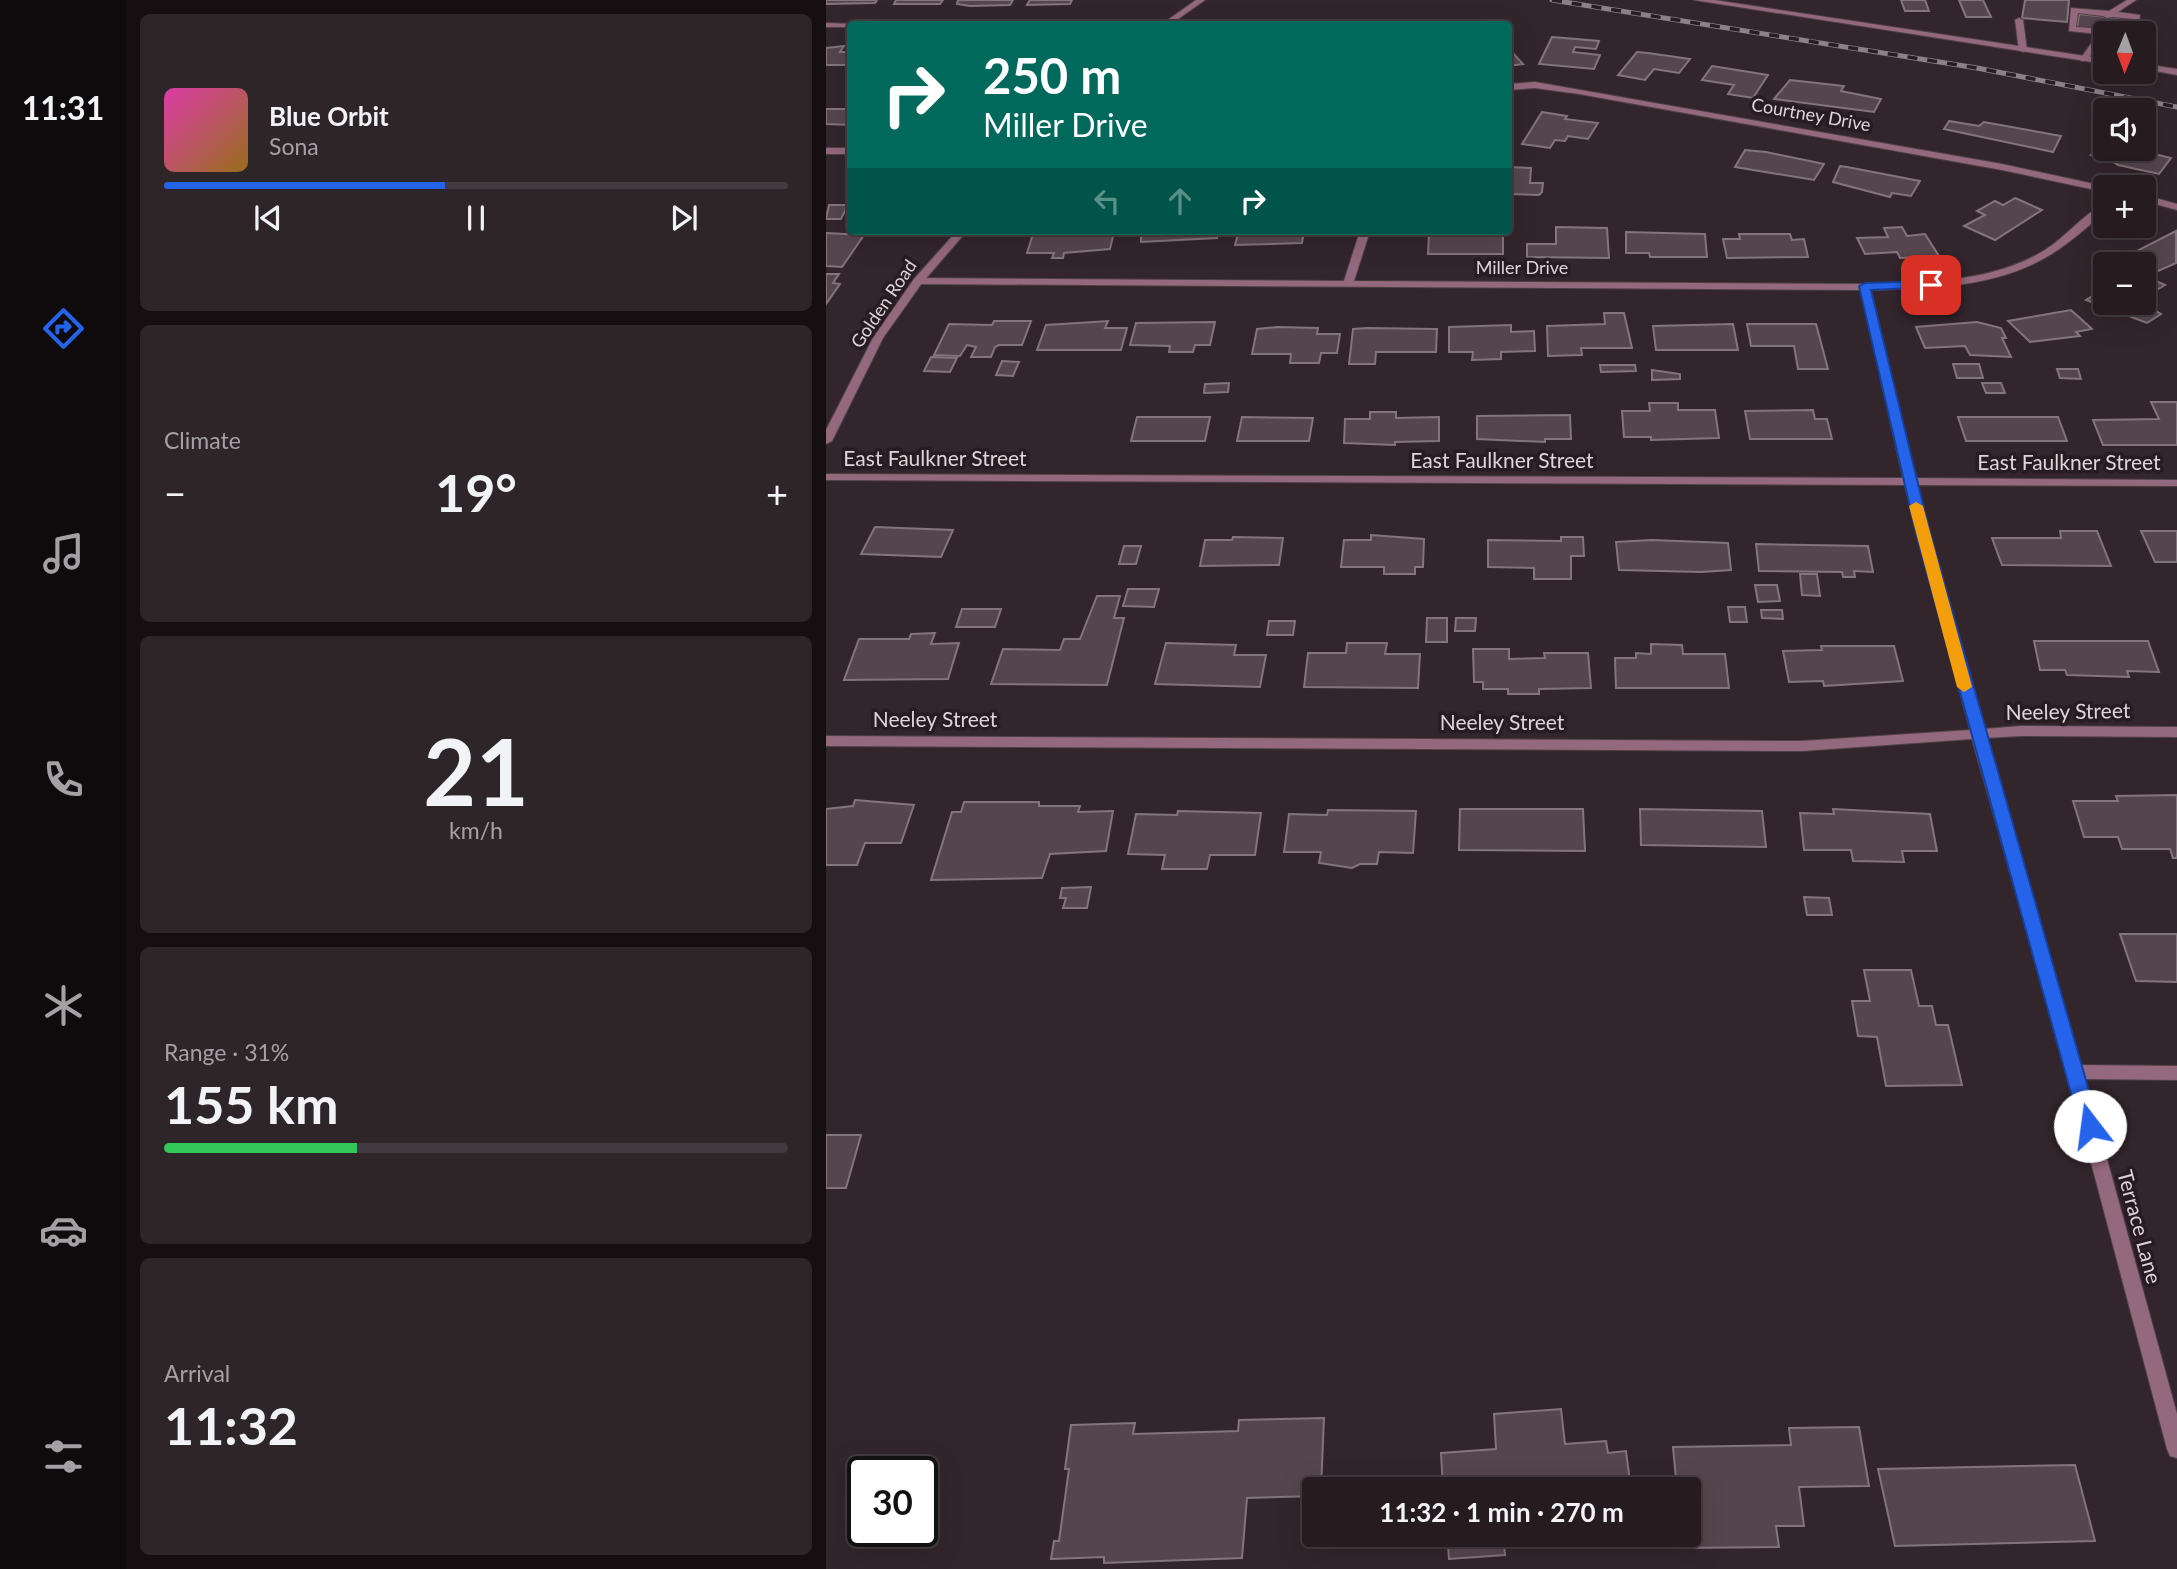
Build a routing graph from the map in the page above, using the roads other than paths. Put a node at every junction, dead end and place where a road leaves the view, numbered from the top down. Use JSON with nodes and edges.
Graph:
{"nodes":[{"id":1,"x":1201,"y":0,"type":"edge"},
{"id":2,"x":1698,"y":0,"type":"edge"},
{"id":3,"x":2108,"y":0,"type":"edge"},
{"id":4,"x":2132,"y":0,"type":"edge"},
{"id":5,"x":2121,"y":6,"type":"junction"},
{"id":6,"x":2107,"y":16,"type":"junction"},
{"id":7,"x":2019,"y":20,"type":"dead end"},
{"id":8,"x":1170,"y":21,"type":"edge"},
{"id":9,"x":2136,"y":21,"type":"edge"},
{"id":10,"x":826,"y":24,"type":"edge"},
{"id":11,"x":847,"y":24,"type":"edge"},
{"id":12,"x":2093,"y":31,"type":"edge"},
{"id":13,"x":2093,"y":47,"type":"edge"},
{"id":14,"x":2023,"y":50,"type":"junction"},
{"id":15,"x":2084,"y":59,"type":"junction"},
{"id":16,"x":2093,"y":60,"type":"edge"},
{"id":17,"x":2156,"y":69,"type":"edge"},
{"id":18,"x":2177,"y":72,"type":"edge"},
{"id":19,"x":1512,"y":87,"type":"edge"},
{"id":20,"x":826,"y":151,"type":"edge"},
{"id":21,"x":847,"y":151,"type":"edge"},
{"id":22,"x":2093,"y":187,"type":"edge"},
{"id":23,"x":2156,"y":201,"type":"edge"},
{"id":24,"x":2177,"y":206,"type":"edge"},
{"id":25,"x":2093,"y":216,"type":"edge"},
{"id":26,"x":958,"y":235,"type":"edge"},
{"id":27,"x":1363,"y":235,"type":"edge"},
{"id":28,"x":918,"y":281,"type":"junction"},
{"id":29,"x":1348,"y":285,"type":"junction"},
{"id":30,"x":1865,"y":286,"type":"junction"},
{"id":31,"x":826,"y":441,"type":"edge"},
{"id":32,"x":826,"y":477,"type":"edge"},
{"id":33,"x":1910,"y":482,"type":"junction"},
{"id":34,"x":2177,"y":483,"type":"edge"},
{"id":35,"x":2177,"y":732,"type":"edge"},
{"id":36,"x":1978,"y":736,"type":"junction"},
{"id":37,"x":826,"y":741,"type":"edge"},
{"id":38,"x":2075,"y":1072,"type":"junction"},
{"id":39,"x":2177,"y":1073,"type":"edge"},
{"id":40,"x":2177,"y":1448,"type":"edge"}],
"edges":[{"from":1,"to":8,"type":"street"},
{"from":2,"to":14,"type":"street"},
{"from":3,"to":5,"type":"street"},
{"from":4,"to":5,"type":"street"},
{"from":5,"to":6,"type":"street"},
{"from":6,"to":9,"type":"street"},
{"from":6,"to":12,"type":"street"},
{"from":7,"to":14,"type":"street"},
{"from":10,"to":11,"type":"street"},
{"from":13,"to":15,"type":"street"},
{"from":14,"to":15,"type":"street"},
{"from":15,"to":16,"type":"street"},
{"from":17,"to":18,"type":"street"},
{"from":19,"to":22,"type":"street","name":"Courtney Drive"},
{"from":20,"to":21,"type":"street"},
{"from":23,"to":24,"type":"street"},
{"from":25,"to":30,"type":"street","name":"Miller Drive"},
{"from":26,"to":28,"type":"street","name":"Golden Road"},
{"from":27,"to":29,"type":"street"},
{"from":28,"to":29,"type":"street","name":"Miller Drive"},
{"from":28,"to":31,"type":"street","name":"Golden Road"},
{"from":29,"to":30,"type":"street","name":"Miller Drive"},
{"from":30,"to":33,"type":"street","name":"Terrace Lane"},
{"from":32,"to":33,"type":"street","name":"East Faulkner Street"},
{"from":33,"to":34,"type":"street","name":"East Faulkner Street"},
{"from":33,"to":36,"type":"street","name":"Terrace Lane"},
{"from":35,"to":36,"type":"street","name":"Neeley Street"},
{"from":36,"to":37,"type":"street","name":"Neeley Street"},
{"from":36,"to":38,"type":"street","name":"Terrace Lane"},
{"from":38,"to":39,"type":"street"},
{"from":38,"to":40,"type":"street","name":"Terrace Lane"}]}
